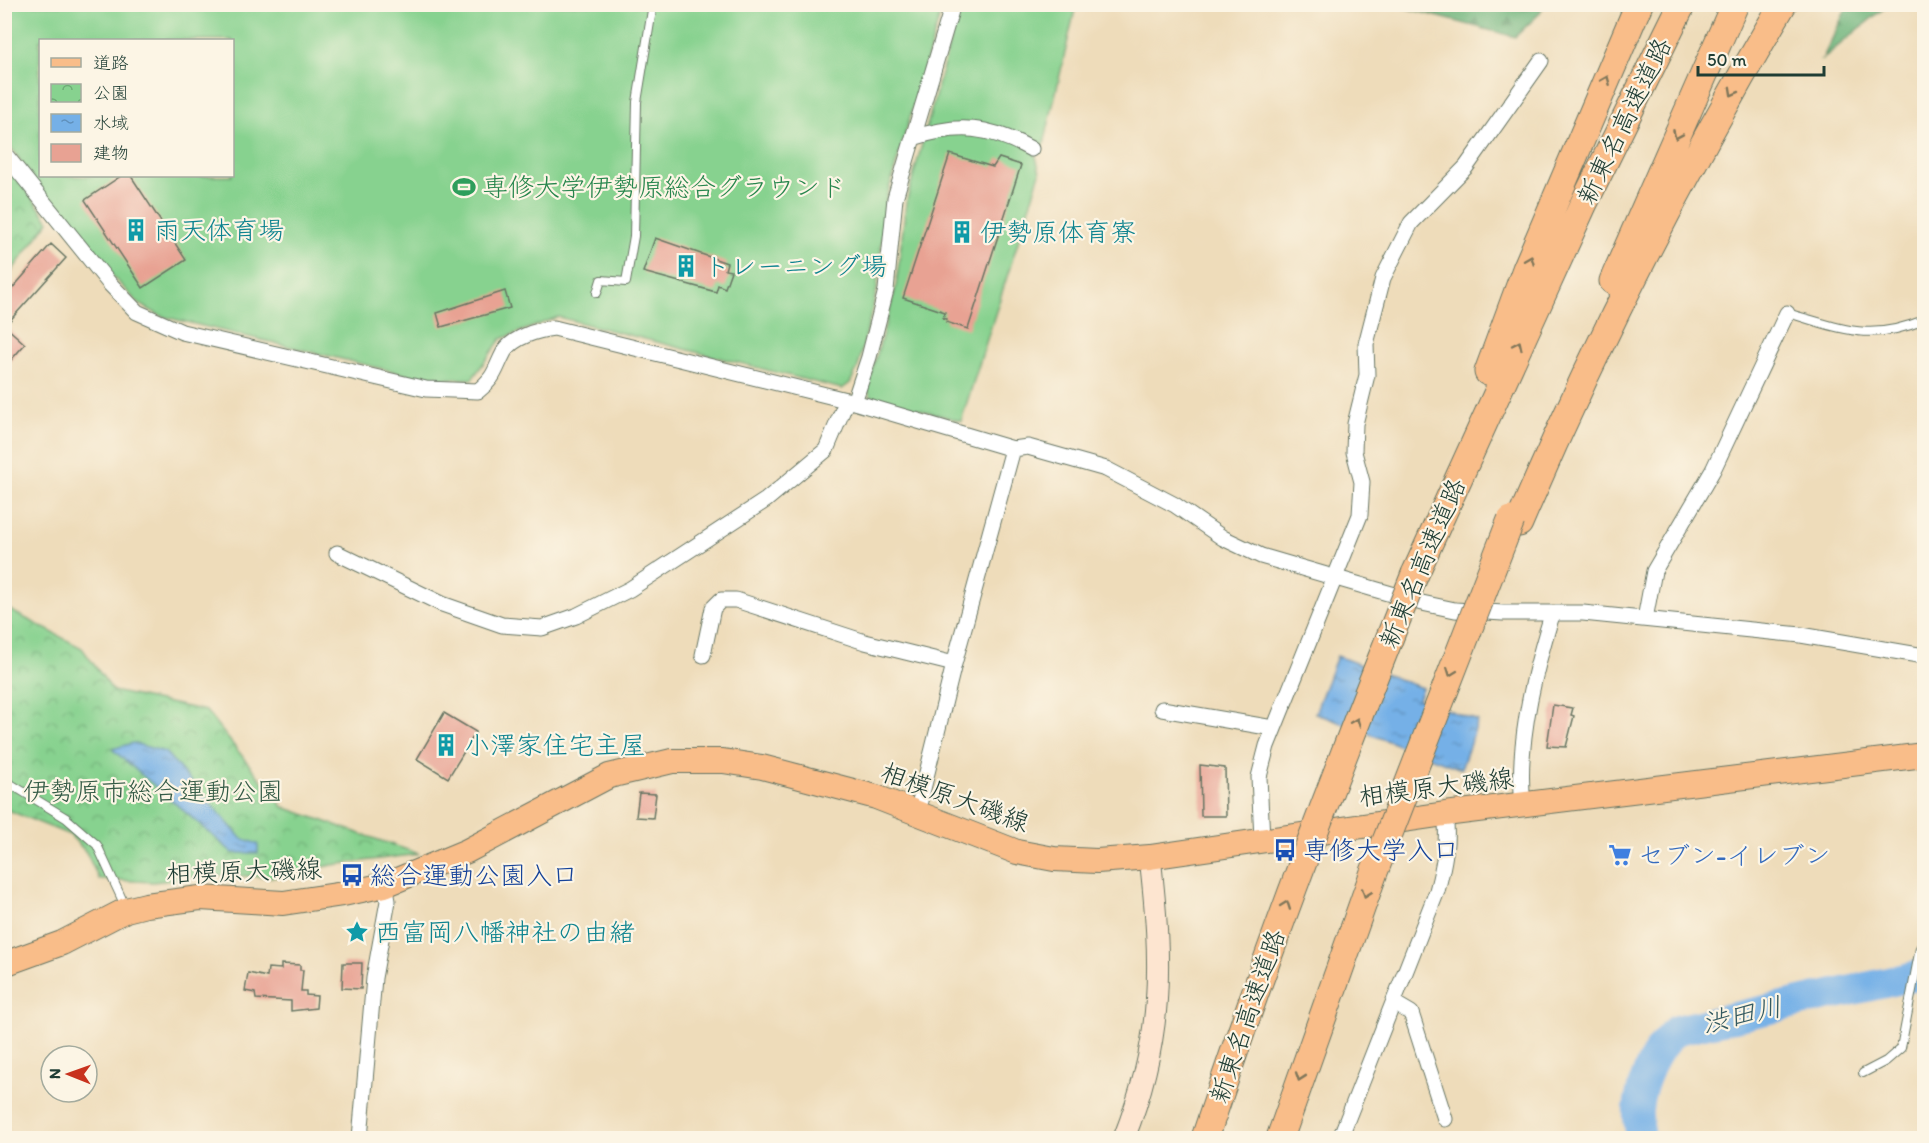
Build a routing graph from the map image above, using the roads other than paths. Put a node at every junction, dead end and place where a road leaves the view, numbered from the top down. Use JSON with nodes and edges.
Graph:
{"nodes":[{"id":1,"x":653,"y":4,"type":"edge"},
{"id":2,"x":952,"y":4,"type":"edge"},
{"id":3,"x":1639,"y":4,"type":"edge"},
{"id":4,"x":1682,"y":4,"type":"edge"},
{"id":5,"x":1735,"y":4,"type":"edge"},
{"id":6,"x":1783,"y":4,"type":"edge"},
{"id":7,"x":1541,"y":61,"type":"dead end"},
{"id":8,"x":913,"y":138,"type":"junction"},
{"id":9,"x":1031,"y":149,"type":"dead end"},
{"id":10,"x":4,"y":153,"type":"edge"},
{"id":11,"x":597,"y":293,"type":"dead end"},
{"id":12,"x":1787,"y":314,"type":"joint"},
{"id":13,"x":1924,"y":320,"type":"edge"},
{"id":14,"x":850,"y":401,"type":"junction"},
{"id":15,"x":1013,"y":449,"type":"junction"},
{"id":16,"x":1448,"y":493,"type":"junction"},
{"id":17,"x":1515,"y":522,"type":"junction"},
{"id":18,"x":337,"y":553,"type":"dead end"},
{"id":19,"x":1335,"y":577,"type":"junction"},
{"id":20,"x":1552,"y":615,"type":"junction"},
{"id":21,"x":1645,"y":619,"type":"junction"},
{"id":22,"x":703,"y":655,"type":"dead end"},
{"id":23,"x":1924,"y":656,"type":"edge"},
{"id":24,"x":954,"y":664,"type":"junction"},
{"id":25,"x":1171,"y":705,"type":"dead end"},
{"id":26,"x":1273,"y":728,"type":"junction"},
{"id":27,"x":1924,"y":755,"type":"edge"},
{"id":28,"x":4,"y":780,"type":"edge"},
{"id":29,"x":1523,"y":804,"type":"junction"},
{"id":30,"x":917,"y":813,"type":"junction"},
{"id":31,"x":1445,"y":814,"type":"junction"},
{"id":32,"x":1262,"y":838,"type":"junction"},
{"id":33,"x":1150,"y":856,"type":"junction"},
{"id":34,"x":385,"y":885,"type":"junction"},
{"id":35,"x":126,"y":910,"type":"junction"},
{"id":36,"x":1924,"y":943,"type":"edge"},
{"id":37,"x":4,"y":964,"type":"edge"},
{"id":38,"x":1394,"y":1002,"type":"junction"},
{"id":39,"x":1863,"y":1073,"type":"dead end"},
{"id":40,"x":1446,"y":1119,"type":"dead end"},
{"id":41,"x":360,"y":1138,"type":"edge"},
{"id":42,"x":1124,"y":1138,"type":"edge"},
{"id":43,"x":1205,"y":1138,"type":"edge"},
{"id":44,"x":1280,"y":1138,"type":"edge"},
{"id":45,"x":1341,"y":1138,"type":"edge"}],
"edges":[{"from":1,"to":11,"type":"lane"},
{"from":2,"to":8,"type":"street"},
{"from":16,"to":3,"type":"highway","one_way":true},
{"from":16,"to":4,"type":"highway","name":"新東名高速道路","one_way":true},
{"from":5,"to":17,"type":"highway","name":"新東名高速道路","one_way":true},
{"from":6,"to":17,"type":"highway","one_way":true},
{"from":7,"to":19,"type":"street"},
{"from":8,"to":9,"type":"street"},
{"from":8,"to":14,"type":"street"},
{"from":10,"to":14,"type":"street"},
{"from":12,"to":13,"type":"lane"},
{"from":12,"to":21,"type":"street"},
{"from":14,"to":15,"type":"street"},
{"from":14,"to":18,"type":"street"},
{"from":15,"to":19,"type":"street"},
{"from":15,"to":24,"type":"street"},
{"from":43,"to":16,"type":"highway","name":"新東名高速道路","one_way":true,"bridge":true},
{"from":17,"to":44,"type":"highway","one_way":true,"bridge":true},
{"from":19,"to":20,"type":"street"},
{"from":19,"to":26,"type":"street"},
{"from":20,"to":21,"type":"street"},
{"from":20,"to":29,"type":"street"},
{"from":21,"to":23,"type":"street"},
{"from":22,"to":24,"type":"street"},
{"from":24,"to":30,"type":"street"},
{"from":25,"to":26,"type":"street"},
{"from":26,"to":32,"type":"street"},
{"from":27,"to":29,"type":"main road","name":"相模原大磯線"},
{"from":28,"to":35,"type":"lane"},
{"from":29,"to":31,"type":"main road","name":"相模原大磯線"},
{"from":30,"to":33,"type":"main road","name":"相模原大磯線"},
{"from":30,"to":34,"type":"main road","name":"相模原大磯線"},
{"from":31,"to":32,"type":"main road","name":"相模原大磯線"},
{"from":31,"to":38,"type":"street"},
{"from":32,"to":33,"type":"main road","name":"相模原大磯線"},
{"from":33,"to":42,"type":"main road"},
{"from":34,"to":35,"type":"main road","name":"相模原大磯線"},
{"from":34,"to":41,"type":"street"},
{"from":35,"to":37,"type":"main road","name":"相模原大磯線"},
{"from":36,"to":39,"type":"lane"},
{"from":38,"to":40,"type":"street"},
{"from":38,"to":45,"type":"street"}]}
